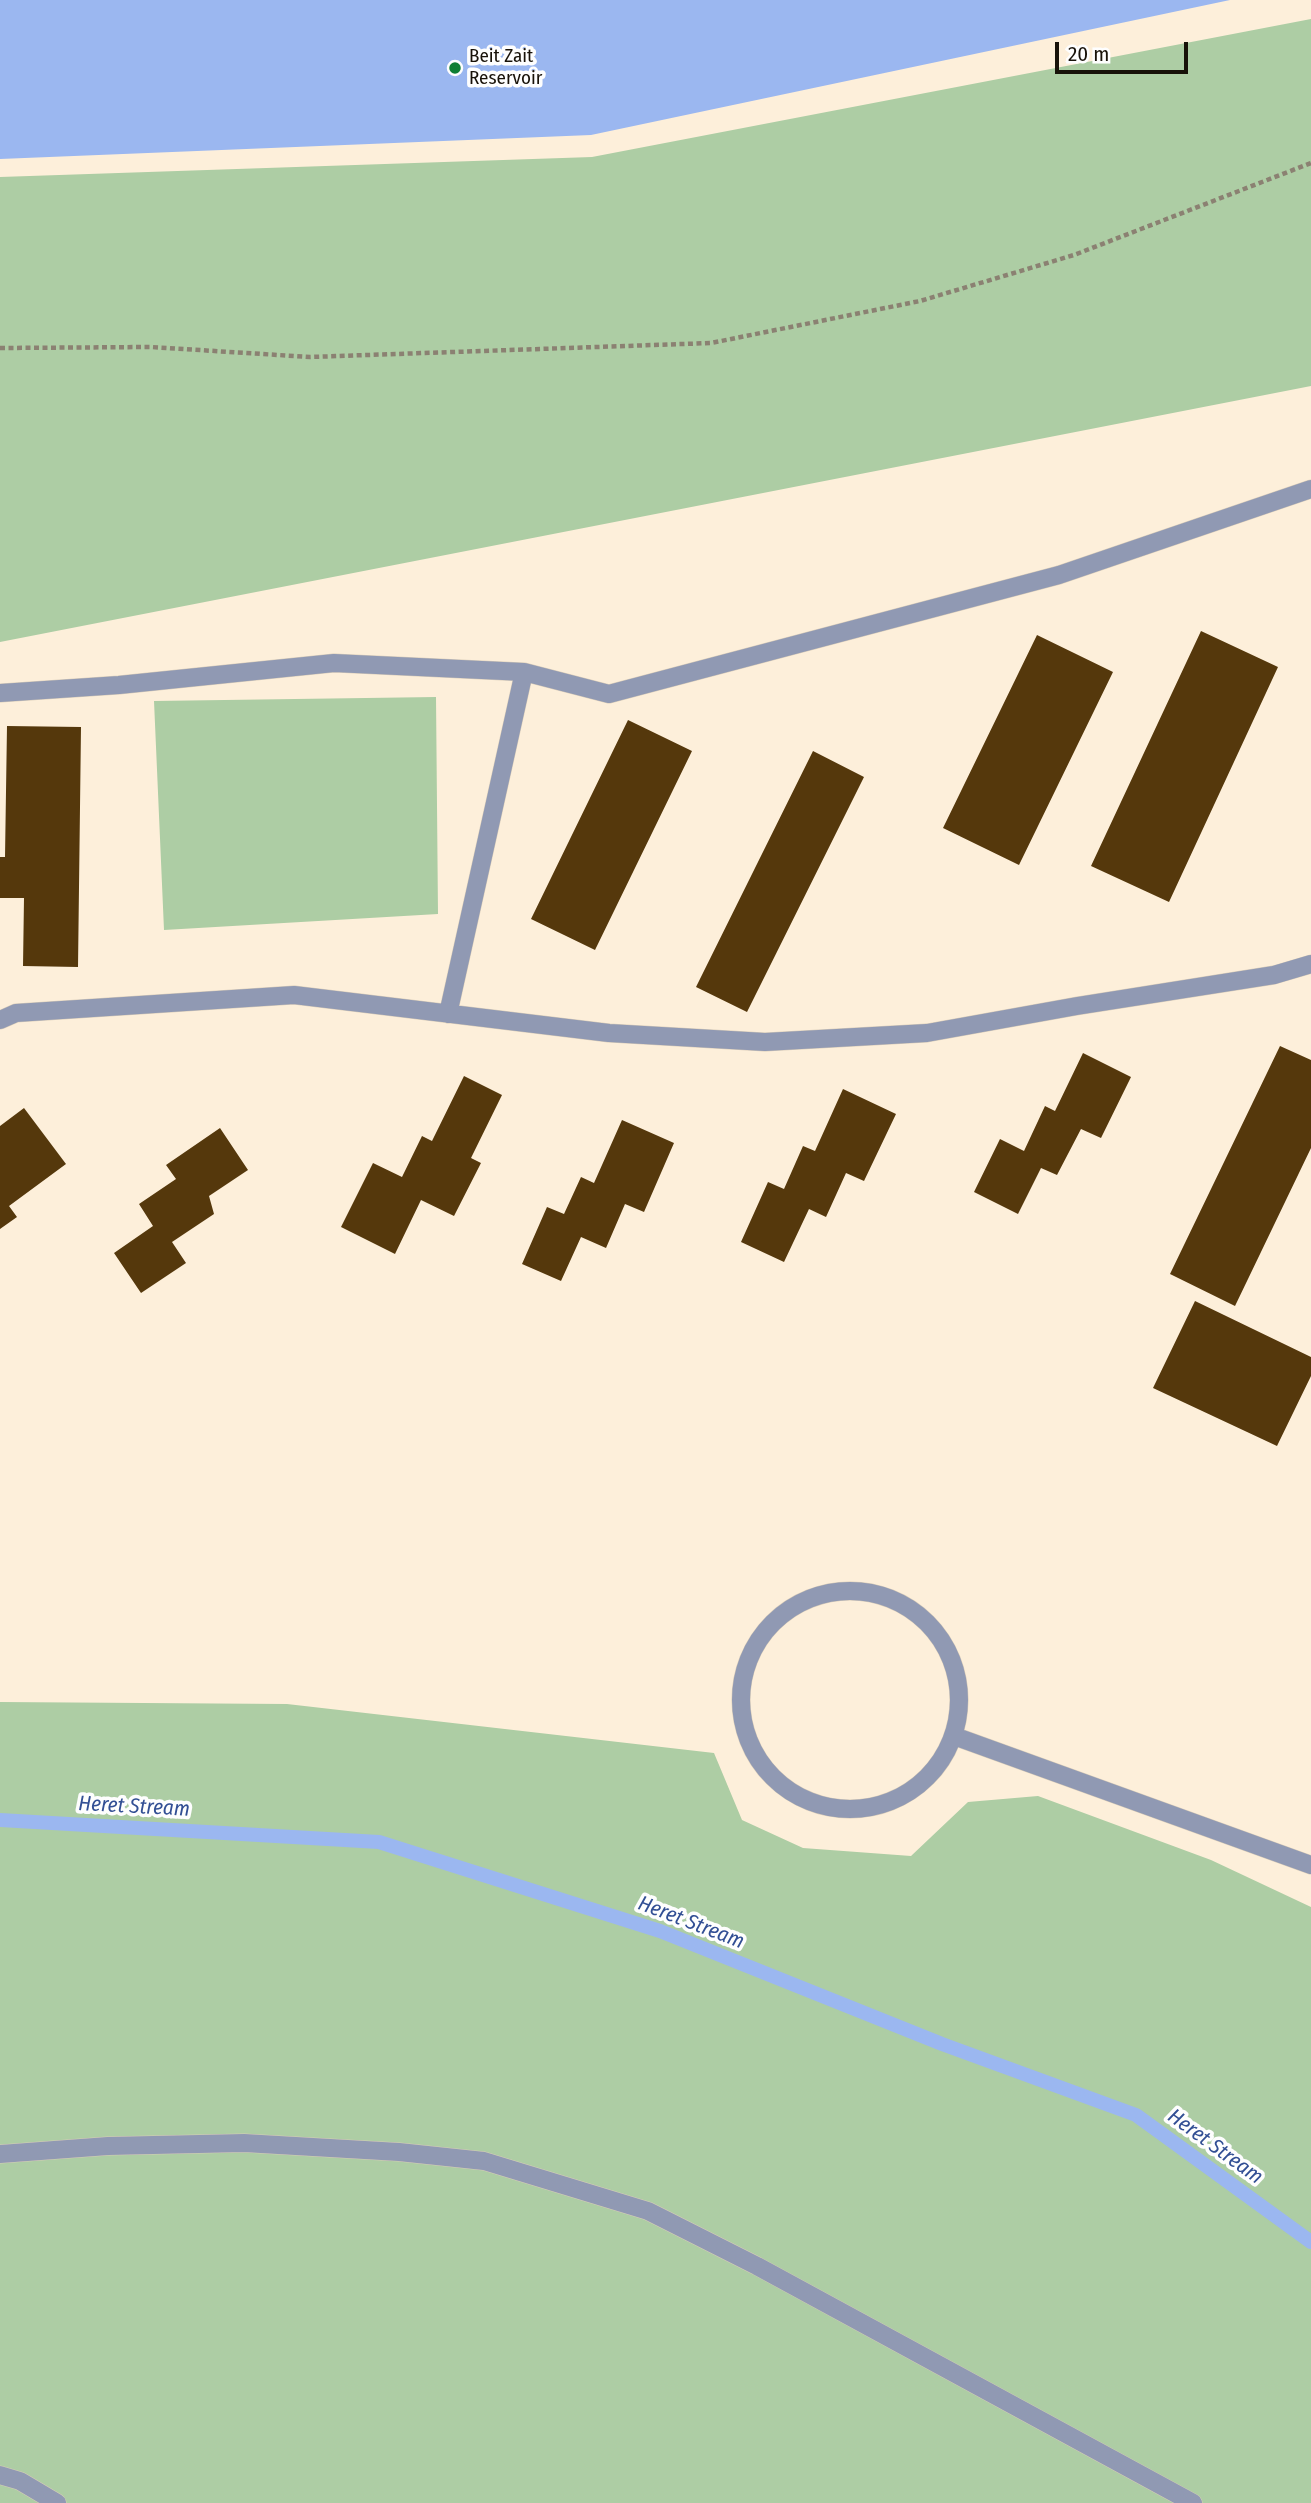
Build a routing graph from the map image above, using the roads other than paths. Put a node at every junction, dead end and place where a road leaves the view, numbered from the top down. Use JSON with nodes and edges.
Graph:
{"nodes":[{"id":1,"x":1311,"y":489,"type":"edge"},
{"id":2,"x":524,"y":672,"type":"junction"},
{"id":3,"x":0,"y":693,"type":"edge"},
{"id":4,"x":1311,"y":964,"type":"edge"},
{"id":5,"x":448,"y":1014,"type":"junction"},
{"id":6,"x":0,"y":1020,"type":"edge"},
{"id":7,"x":954,"y":1736,"type":"junction"},
{"id":8,"x":1311,"y":1865,"type":"edge"},
{"id":9,"x":0,"y":2154,"type":"edge"},
{"id":10,"x":0,"y":2475,"type":"edge"},
{"id":11,"x":57,"y":2503,"type":"edge"},
{"id":12,"x":1193,"y":2503,"type":"edge"}],
"edges":[{"from":1,"to":2,"type":"street"},
{"from":2,"to":3,"type":"street"},
{"from":2,"to":5,"type":"street"},
{"from":4,"to":5,"type":"street"},
{"from":5,"to":6,"type":"street"},
{"from":7,"to":7,"type":"street"},
{"from":7,"to":8,"type":"street"},
{"from":9,"to":12,"type":"street"},
{"from":10,"to":11,"type":"street"}]}
